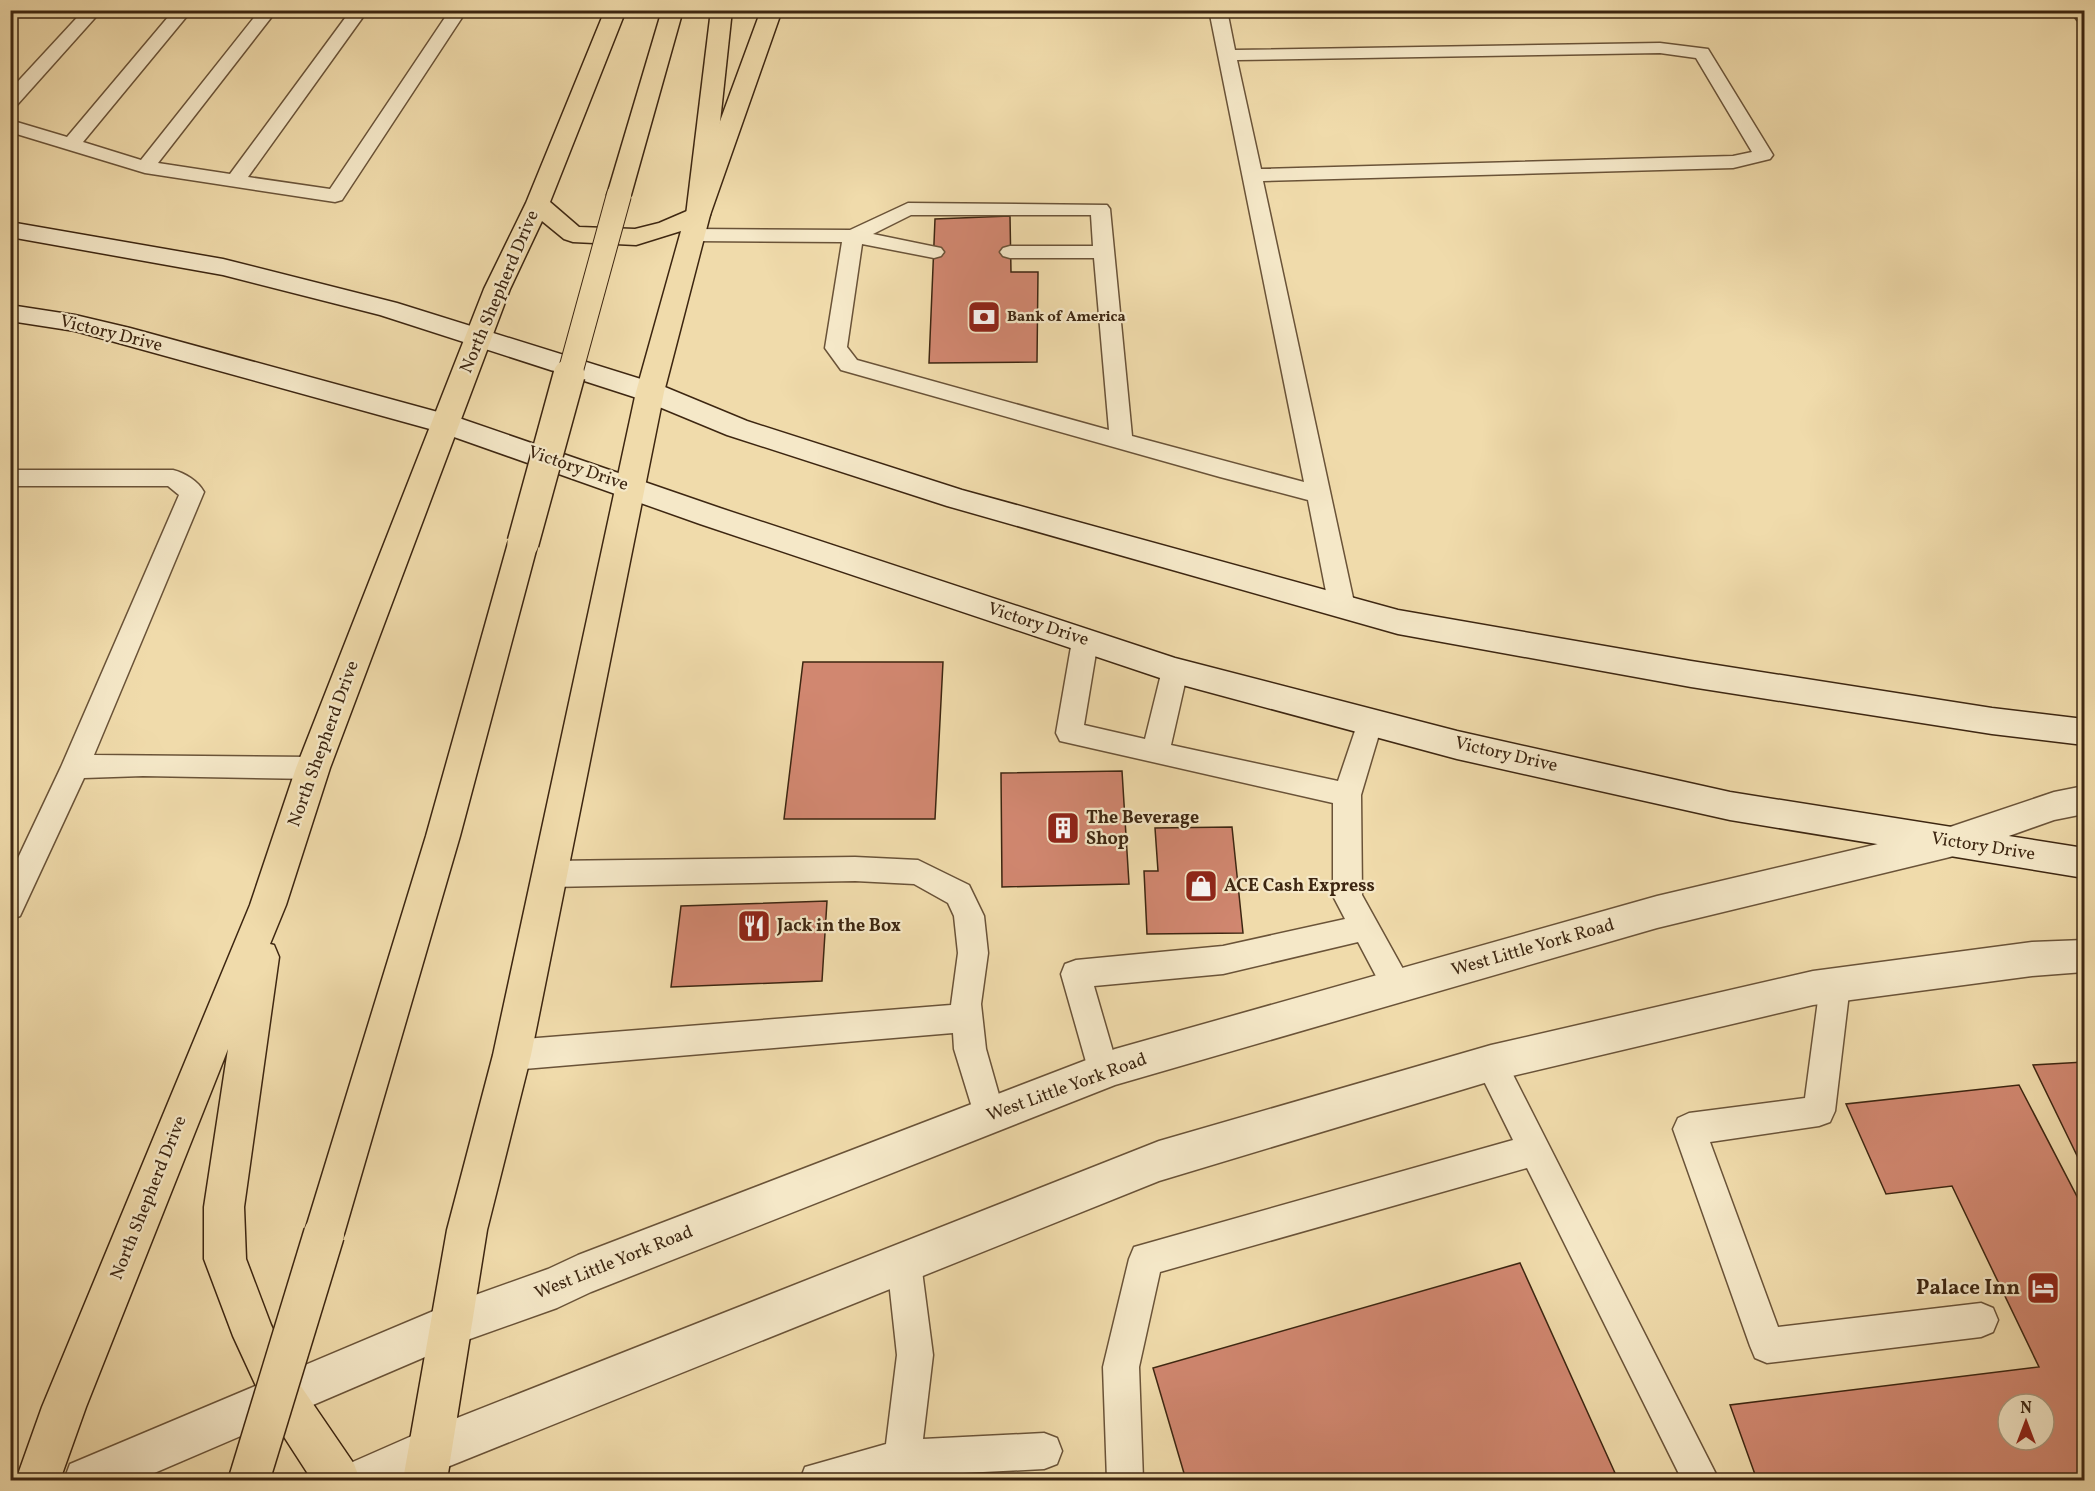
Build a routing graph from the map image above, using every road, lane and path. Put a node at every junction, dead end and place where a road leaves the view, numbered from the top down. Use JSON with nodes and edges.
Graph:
{"nodes":[{"id":1,"x":94,"y":10,"type":"edge"},
{"id":2,"x":184,"y":10,"type":"edge"},
{"id":3,"x":269,"y":10,"type":"edge"},
{"id":4,"x":360,"y":10,"type":"edge"},
{"id":5,"x":459,"y":10,"type":"edge"},
{"id":6,"x":616,"y":10,"type":"edge"},
{"id":7,"x":673,"y":10,"type":"edge"},
{"id":8,"x":722,"y":10,"type":"edge"},
{"id":9,"x":772,"y":10,"type":"edge"},
{"id":10,"x":1218,"y":10,"type":"edge"},
{"id":11,"x":2080,"y":10,"type":"edge"},
{"id":12,"x":2085,"y":16,"type":"edge"},
{"id":13,"x":1561,"y":31,"type":"dead end"},
{"id":14,"x":1455,"y":33,"type":"dead end"},
{"id":15,"x":1610,"y":49,"type":"junction"},
{"id":16,"x":1415,"y":52,"type":"junction"},
{"id":17,"x":1228,"y":55,"type":"junction"},
{"id":18,"x":10,"y":101,"type":"edge"},
{"id":19,"x":10,"y":126,"type":"edge"},
{"id":20,"x":71,"y":144,"type":"junction"},
{"id":21,"x":145,"y":167,"type":"junction"},
{"id":22,"x":1253,"y":175,"type":"junction"},
{"id":23,"x":236,"y":180,"type":"junction"},
{"id":24,"x":538,"y":203,"type":"junction"},
{"id":25,"x":695,"y":225,"type":"junction"},
{"id":26,"x":10,"y":229,"type":"edge"},
{"id":27,"x":853,"y":236,"type":"junction"},
{"id":28,"x":934,"y":252,"type":"dead end"},
{"id":29,"x":1010,"y":252,"type":"dead end"},
{"id":30,"x":1103,"y":252,"type":"junction"},
{"id":31,"x":10,"y":313,"type":"edge"},
{"id":32,"x":479,"y":336,"type":"junction"},
{"id":33,"x":650,"y":392,"type":"junction"},
{"id":34,"x":446,"y":424,"type":"junction"},
{"id":35,"x":1121,"y":441,"type":"junction"},
{"id":36,"x":10,"y":478,"type":"edge"},
{"id":37,"x":630,"y":487,"type":"junction"},
{"id":38,"x":1319,"y":494,"type":"junction"},
{"id":39,"x":1342,"y":607,"type":"junction"},
{"id":40,"x":1085,"y":641,"type":"junction"},
{"id":41,"x":1175,"y":670,"type":"junction"},
{"id":42,"x":1370,"y":721,"type":"junction"},
{"id":43,"x":2085,"y":732,"type":"edge"},
{"id":44,"x":1156,"y":751,"type":"junction"},
{"id":45,"x":75,"y":767,"type":"junction"},
{"id":46,"x":313,"y":768,"type":"junction"},
{"id":47,"x":1347,"y":795,"type":"junction"},
{"id":48,"x":2085,"y":800,"type":"edge"},
{"id":49,"x":1950,"y":842,"type":"junction"},
{"id":50,"x":2085,"y":863,"type":"edge"},
{"id":51,"x":550,"y":874,"type":"junction"},
{"id":52,"x":268,"y":905,"type":"junction"},
{"id":53,"x":10,"y":907,"type":"edge"},
{"id":54,"x":1366,"y":927,"type":"junction"},
{"id":55,"x":2085,"y":956,"type":"edge"},
{"id":56,"x":1835,"y":985,"type":"junction"},
{"id":57,"x":1398,"y":987,"type":"junction"},
{"id":58,"x":967,"y":1018,"type":"junction"},
{"id":59,"x":512,"y":1055,"type":"junction"},
{"id":60,"x":1491,"y":1064,"type":"junction"},
{"id":61,"x":1103,"y":1072,"type":"junction"},
{"id":62,"x":989,"y":1116,"type":"junction"},
{"id":63,"x":1535,"y":1150,"type":"junction"},
{"id":64,"x":903,"y":1263,"type":"junction"},
{"id":65,"x":1982,"y":1320,"type":"dead end"},
{"id":66,"x":450,"y":1325,"type":"junction"},
{"id":67,"x":283,"y":1396,"type":"junction"},
{"id":68,"x":1044,"y":1451,"type":"dead end"},
{"id":69,"x":903,"y":1458,"type":"junction"},
{"id":70,"x":427,"y":1466,"type":"edge"},
{"id":71,"x":38,"y":1480,"type":"edge"},
{"id":72,"x":86,"y":1480,"type":"edge"},
{"id":73,"x":249,"y":1480,"type":"edge"},
{"id":74,"x":338,"y":1480,"type":"edge"},
{"id":75,"x":364,"y":1480,"type":"edge"},
{"id":76,"x":818,"y":1480,"type":"edge"},
{"id":77,"x":1125,"y":1480,"type":"edge"},
{"id":78,"x":1701,"y":1480,"type":"edge"}],
"edges":[{"from":1,"to":18,"type":"lane"},
{"from":2,"to":20,"type":"lane"},
{"from":3,"to":21,"type":"lane"},
{"from":4,"to":23,"type":"lane"},
{"from":5,"to":23,"type":"lane"},
{"from":6,"to":24,"type":"main road","name":"North Shepherd Drive"},
{"from":7,"to":73,"type":"main road","bridge":true},
{"from":8,"to":25,"type":"main road"},
{"from":9,"to":25,"type":"main road"},
{"from":10,"to":17,"type":"lane"},
{"from":11,"to":12,"type":"main road"},
{"from":13,"to":15,"type":"lane"},
{"from":14,"to":16,"type":"lane"},
{"from":15,"to":16,"type":"lane"},
{"from":15,"to":22,"type":"lane"},
{"from":16,"to":17,"type":"lane"},
{"from":17,"to":22,"type":"lane"},
{"from":19,"to":20,"type":"lane"},
{"from":20,"to":21,"type":"lane"},
{"from":21,"to":23,"type":"lane"},
{"from":22,"to":38,"type":"lane"},
{"from":24,"to":25,"type":"main road"},
{"from":24,"to":32,"type":"main road","name":"North Shepherd Drive"},
{"from":25,"to":27,"type":"lane"},
{"from":25,"to":33,"type":"main road"},
{"from":26,"to":32,"type":"main road"},
{"from":27,"to":28,"type":"lane"},
{"from":27,"to":30,"type":"lane"},
{"from":27,"to":35,"type":"lane"},
{"from":29,"to":30,"type":"lane"},
{"from":30,"to":35,"type":"lane"},
{"from":31,"to":34,"type":"main road","name":"Victory Drive"},
{"from":32,"to":33,"type":"main road"},
{"from":32,"to":34,"type":"main road","name":"North Shepherd Drive"},
{"from":33,"to":37,"type":"main road"},
{"from":33,"to":39,"type":"main road"},
{"from":34,"to":37,"type":"main road","name":"Victory Drive"},
{"from":34,"to":46,"type":"main road","name":"North Shepherd Drive"},
{"from":35,"to":38,"type":"lane"},
{"from":36,"to":45,"type":"lane"},
{"from":37,"to":40,"type":"main road","name":"Victory Drive"},
{"from":37,"to":51,"type":"main road"},
{"from":38,"to":39,"type":"lane"},
{"from":39,"to":43,"type":"main road"},
{"from":40,"to":41,"type":"main road","name":"Victory Drive"},
{"from":40,"to":44,"type":"lane"},
{"from":41,"to":42,"type":"main road","name":"Victory Drive"},
{"from":41,"to":44,"type":"lane"},
{"from":42,"to":47,"type":"lane"},
{"from":42,"to":49,"type":"main road","name":"Victory Drive"},
{"from":44,"to":47,"type":"lane"},
{"from":45,"to":46,"type":"lane"},
{"from":45,"to":53,"type":"lane"},
{"from":46,"to":52,"type":"main road","name":"North Shepherd Drive"},
{"from":47,"to":54,"type":"lane"},
{"from":48,"to":49,"type":"main road","name":"West Little York Road"},
{"from":49,"to":50,"type":"main road","name":"Victory Drive"},
{"from":49,"to":57,"type":"main road","name":"West Little York Road"},
{"from":51,"to":58,"type":"lane"},
{"from":51,"to":59,"type":"main road"},
{"from":52,"to":67,"type":"main road"},
{"from":52,"to":71,"type":"main road","name":"North Shepherd Drive"},
{"from":54,"to":57,"type":"lane"},
{"from":54,"to":61,"type":"lane"},
{"from":55,"to":56,"type":"main road"},
{"from":56,"to":60,"type":"main road"},
{"from":56,"to":65,"type":"lane"},
{"from":57,"to":61,"type":"main road","name":"West Little York Road"},
{"from":58,"to":59,"type":"lane"},
{"from":58,"to":62,"type":"lane"},
{"from":59,"to":66,"type":"main road"},
{"from":60,"to":63,"type":"lane"},
{"from":60,"to":64,"type":"main road"},
{"from":61,"to":62,"type":"main road","name":"West Little York Road"},
{"from":62,"to":66,"type":"main road","name":"West Little York Road"},
{"from":63,"to":77,"type":"lane"},
{"from":63,"to":78,"type":"lane"},
{"from":64,"to":69,"type":"lane"},
{"from":64,"to":70,"type":"main road"},
{"from":66,"to":67,"type":"main road","name":"West Little York Road"},
{"from":66,"to":70,"type":"main road"},
{"from":67,"to":72,"type":"main road","name":"West Little York Road"},
{"from":67,"to":74,"type":"main road"},
{"from":68,"to":69,"type":"lane"},
{"from":69,"to":76,"type":"lane"},
{"from":70,"to":75,"type":"main road"}]}
